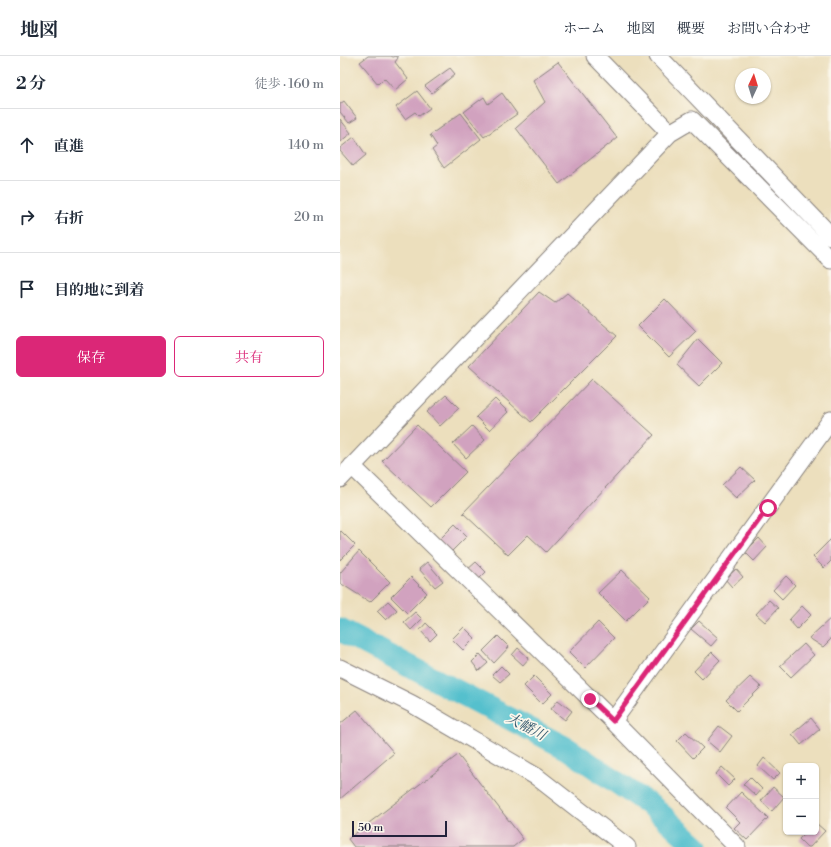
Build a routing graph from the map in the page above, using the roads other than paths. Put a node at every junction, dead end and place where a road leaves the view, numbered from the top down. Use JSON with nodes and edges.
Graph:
{"nodes":[{"id":1,"x":595,"y":56,"type":"edge"},
{"id":2,"x":658,"y":56,"type":"edge"},
{"id":3,"x":670,"y":133,"type":"junction"},
{"id":4,"x":831,"y":236,"type":"edge"},
{"id":5,"x":831,"y":260,"type":"edge"},
{"id":6,"x":831,"y":420,"type":"edge"},
{"id":7,"x":352,"y":466,"type":"junction"},
{"id":8,"x":340,"y":478,"type":"edge"},
{"id":9,"x":340,"y":668,"type":"edge"},
{"id":10,"x":613,"y":721,"type":"junction"},
{"id":11,"x":627,"y":847,"type":"edge"},
{"id":12,"x":737,"y":847,"type":"edge"}],
"edges":[{"from":1,"to":3,"type":"street"},
{"from":2,"to":4,"type":"street"},
{"from":3,"to":5,"type":"street"},
{"from":3,"to":7,"type":"street"},
{"from":6,"to":10,"type":"street"},
{"from":7,"to":8,"type":"street"},
{"from":7,"to":10,"type":"street"},
{"from":9,"to":11,"type":"street"},
{"from":10,"to":12,"type":"street"}]}
